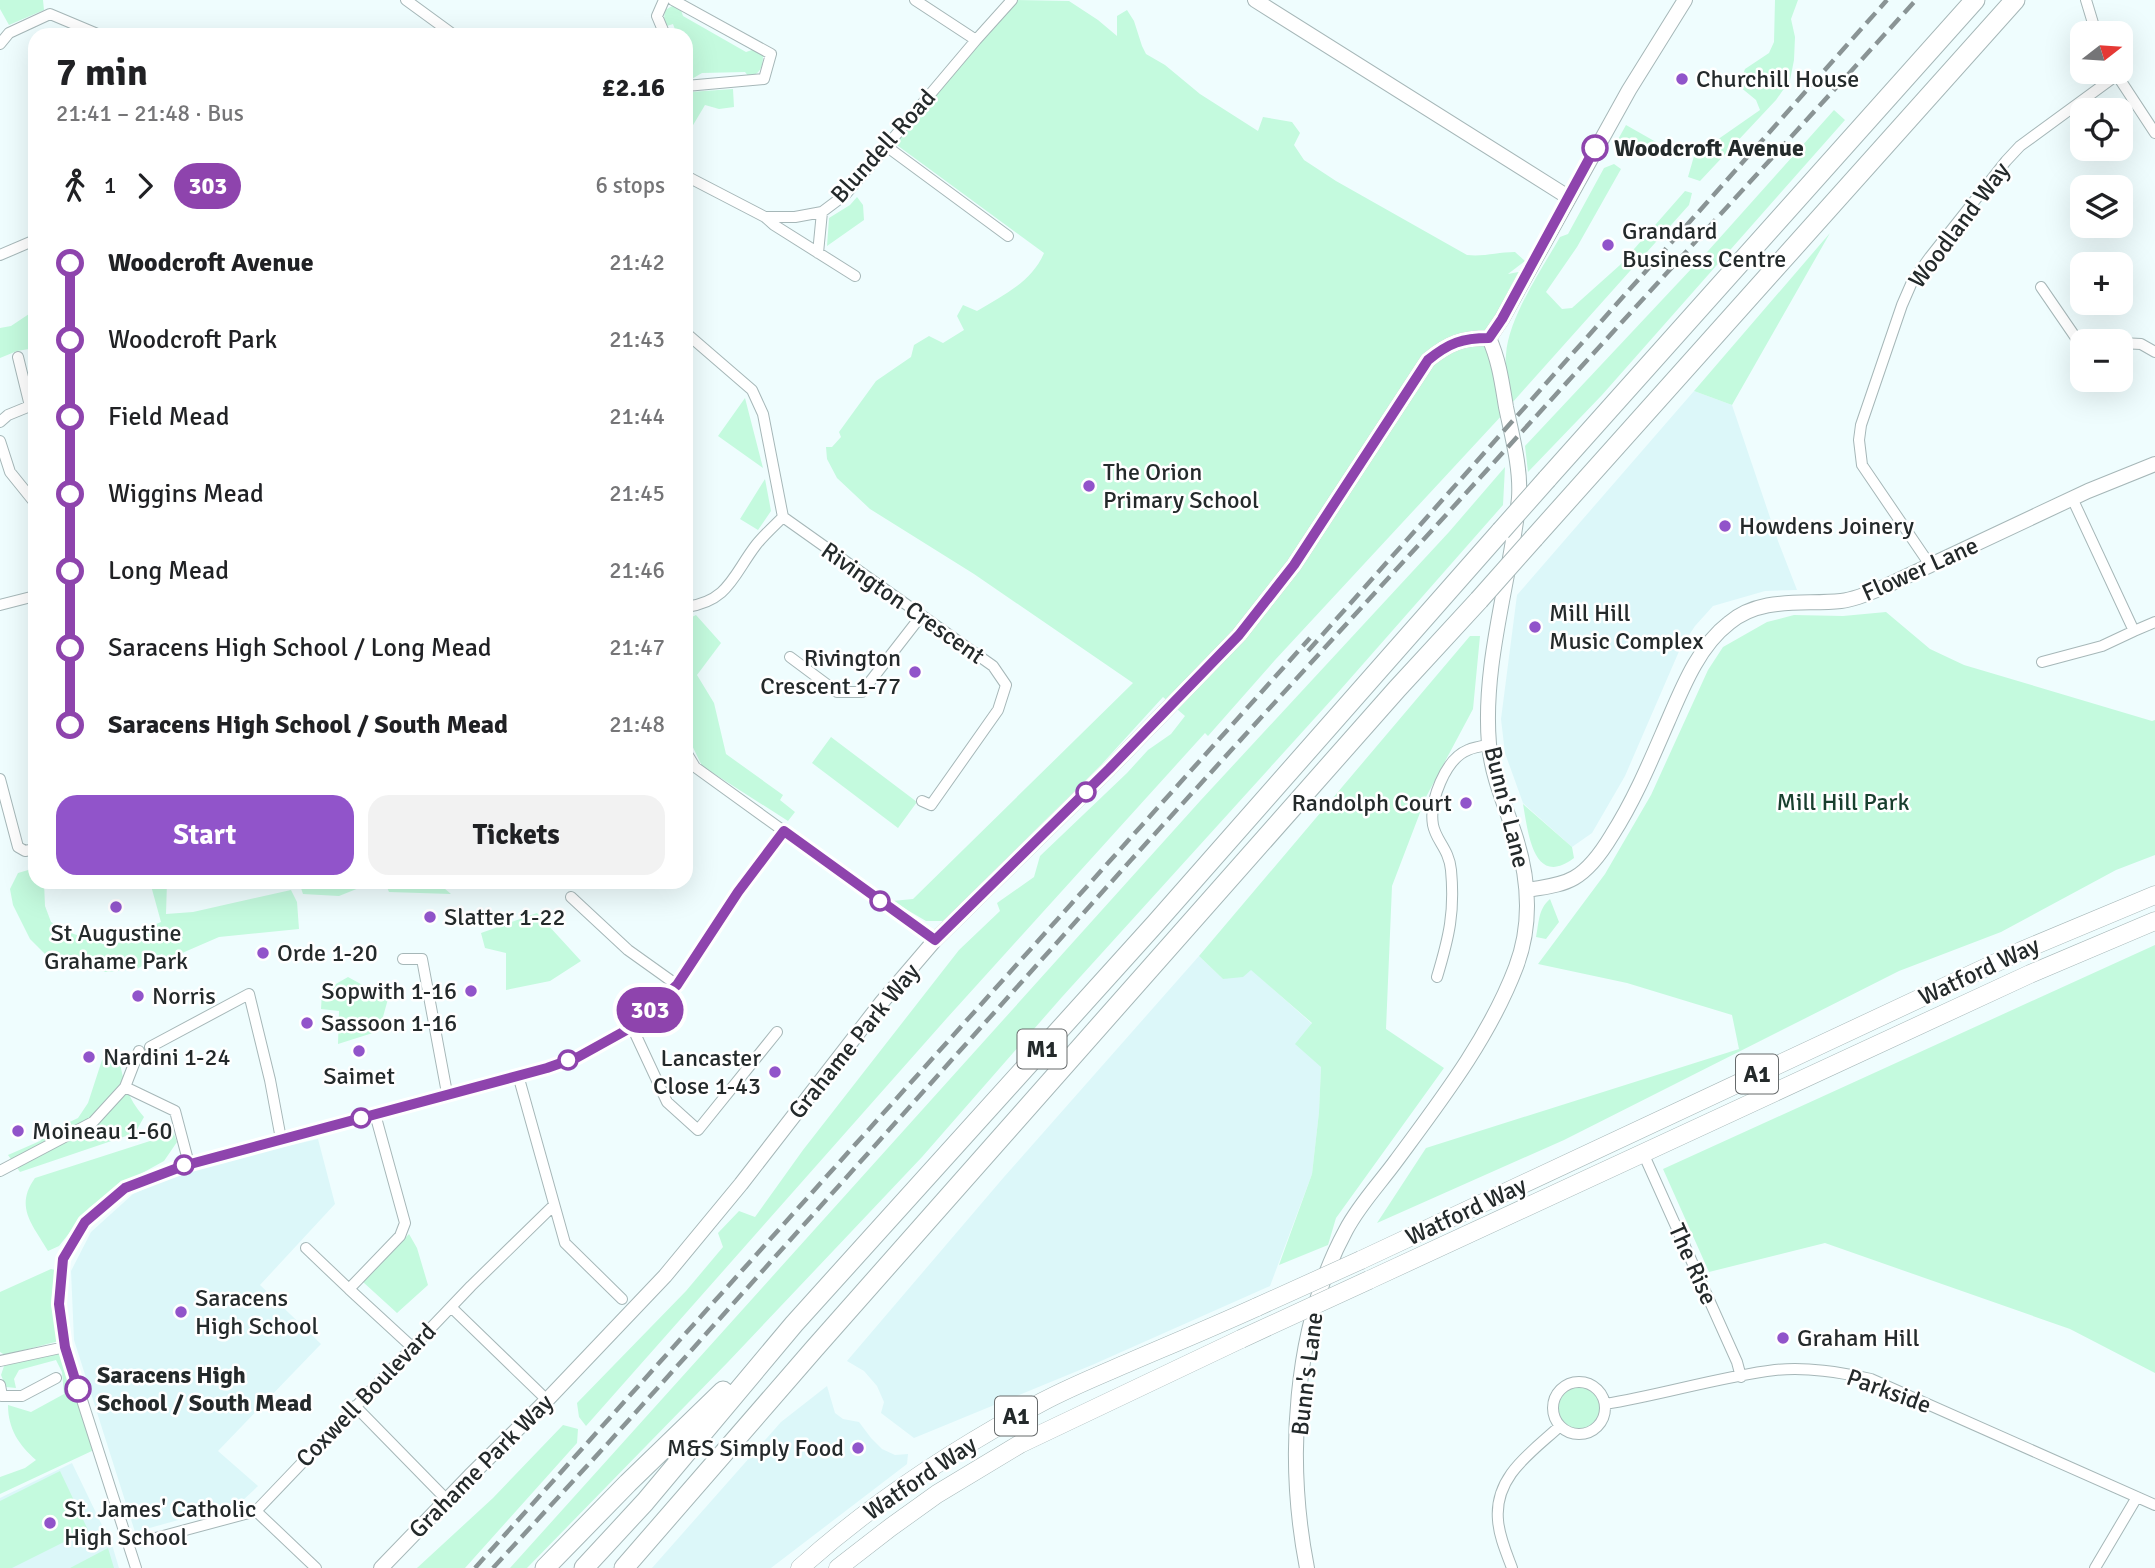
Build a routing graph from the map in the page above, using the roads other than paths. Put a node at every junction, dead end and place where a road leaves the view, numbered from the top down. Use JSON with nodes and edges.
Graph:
{"nodes":[{"id":1,"x":50,"y":0,"type":"edge"},
{"id":2,"x":664,"y":0,"type":"edge"},
{"id":3,"x":673,"y":0,"type":"edge"},
{"id":4,"x":915,"y":0,"type":"edge"},
{"id":5,"x":1012,"y":0,"type":"edge"},
{"id":6,"x":1255,"y":0,"type":"edge"},
{"id":7,"x":1975,"y":0,"type":"edge"},
{"id":8,"x":2015,"y":0,"type":"edge"},
{"id":9,"x":2086,"y":0,"type":"edge"},
{"id":10,"x":409,"y":1,"type":"edge"},
{"id":11,"x":1679,"y":2,"type":"edge"},
{"id":12,"x":50,"y":14,"type":"junction"},
{"id":13,"x":2092,"y":21,"type":"edge"},
{"id":14,"x":83,"y":28,"type":"edge"},
{"id":15,"x":445,"y":28,"type":"edge"},
{"id":16,"x":662,"y":28,"type":"edge"},
{"id":17,"x":976,"y":40,"type":"junction"},
{"id":18,"x":0,"y":44,"type":"edge"},
{"id":19,"x":2103,"y":84,"type":"edge"},
{"id":20,"x":2123,"y":84,"type":"edge"},
{"id":21,"x":693,"y":85,"type":"edge"},
{"id":22,"x":2155,"y":133,"type":"edge"},
{"id":23,"x":886,"y":146,"type":"junction"},
{"id":24,"x":693,"y":180,"type":"edge"},
{"id":25,"x":1568,"y":197,"type":"junction"},
{"id":26,"x":822,"y":212,"type":"junction"},
{"id":27,"x":765,"y":217,"type":"junction"},
{"id":28,"x":1007,"y":236,"type":"dead end"},
{"id":29,"x":28,"y":243,"type":"edge"},
{"id":30,"x":818,"y":254,"type":"junction"},
{"id":31,"x":0,"y":255,"type":"edge"},
{"id":32,"x":855,"y":276,"type":"dead end"},
{"id":33,"x":2041,"y":287,"type":"dead end"},
{"id":34,"x":2070,"y":329,"type":"edge"},
{"id":35,"x":1489,"y":338,"type":"junction"},
{"id":36,"x":693,"y":339,"type":"edge"},
{"id":37,"x":2133,"y":344,"type":"edge"},
{"id":38,"x":2155,"y":352,"type":"edge"},
{"id":39,"x":18,"y":357,"type":"dead end"},
{"id":40,"x":28,"y":398,"type":"edge"},
{"id":41,"x":28,"y":407,"type":"edge"},
{"id":42,"x":0,"y":422,"type":"edge"},
{"id":43,"x":0,"y":441,"type":"edge"},
{"id":44,"x":2155,"y":464,"type":"edge"},
{"id":45,"x":28,"y":494,"type":"edge"},
{"id":46,"x":2072,"y":498,"type":"junction"},
{"id":47,"x":783,"y":517,"type":"junction"},
{"id":48,"x":1930,"y":565,"type":"junction"},
{"id":49,"x":28,"y":598,"type":"edge"},
{"id":50,"x":0,"y":605,"type":"edge"},
{"id":51,"x":693,"y":606,"type":"edge"},
{"id":52,"x":920,"y":616,"type":"junction"},
{"id":53,"x":2155,"y":622,"type":"edge"},
{"id":54,"x":2134,"y":631,"type":"junction"},
{"id":55,"x":790,"y":657,"type":"dead end"},
{"id":56,"x":2042,"y":662,"type":"dead end"},
{"id":57,"x":1489,"y":745,"type":"junction"},
{"id":58,"x":693,"y":764,"type":"edge"},
{"id":59,"x":0,"y":779,"type":"edge"},
{"id":60,"x":922,"y":801,"type":"dead end"},
{"id":61,"x":784,"y":831,"type":"junction"},
{"id":62,"x":28,"y":850,"type":"edge"},
{"id":63,"x":1528,"y":890,"type":"junction"},
{"id":64,"x":2155,"y":895,"type":"edge"},
{"id":65,"x":571,"y":897,"type":"dead end"},
{"id":66,"x":2155,"y":921,"type":"edge"},
{"id":67,"x":935,"y":940,"type":"junction"},
{"id":68,"x":402,"y":959,"type":"dead end"},
{"id":69,"x":1437,"y":977,"type":"dead end"},
{"id":70,"x":677,"y":985,"type":"junction"},
{"id":71,"x":632,"y":1027,"type":"junction"},
{"id":72,"x":777,"y":1032,"type":"dead end"},
{"id":73,"x":518,"y":1075,"type":"junction"},
{"id":74,"x":125,"y":1087,"type":"junction"},
{"id":75,"x":447,"y":1093,"type":"junction"},
{"id":76,"x":375,"y":1114,"type":"junction"},
{"id":77,"x":281,"y":1139,"type":"junction"},
{"id":78,"x":1643,"y":1153,"type":"junction"},
{"id":79,"x":190,"y":1164,"type":"junction"},
{"id":80,"x":0,"y":1171,"type":"edge"},
{"id":81,"x":554,"y":1205,"type":"junction"},
{"id":82,"x":306,"y":1248,"type":"dead end"},
{"id":83,"x":349,"y":1289,"type":"junction"},
{"id":84,"x":621,"y":1299,"type":"dead end"},
{"id":85,"x":451,"y":1307,"type":"junction"},
{"id":86,"x":794,"y":1324,"type":"junction"},
{"id":87,"x":65,"y":1347,"type":"junction"},
{"id":88,"x":412,"y":1348,"type":"junction"},
{"id":89,"x":0,"y":1361,"type":"edge"},
{"id":90,"x":1741,"y":1377,"type":"junction"},
{"id":91,"x":56,"y":1378,"type":"dead end"},
{"id":92,"x":0,"y":1385,"type":"edge"},
{"id":93,"x":547,"y":1400,"type":"junction"},
{"id":94,"x":1605,"y":1404,"type":"junction"},
{"id":95,"x":355,"y":1406,"type":"junction"},
{"id":96,"x":1560,"y":1426,"type":"junction"},
{"id":97,"x":2137,"y":1497,"type":"junction"},
{"id":98,"x":447,"y":1500,"type":"junction"},
{"id":99,"x":2155,"y":1505,"type":"edge"},
{"id":100,"x":256,"y":1511,"type":"junction"},
{"id":101,"x":152,"y":1539,"type":"dead end"},
{"id":102,"x":136,"y":1568,"type":"edge"},
{"id":103,"x":316,"y":1568,"type":"edge"},
{"id":104,"x":381,"y":1568,"type":"edge"},
{"id":105,"x":545,"y":1568,"type":"edge"},
{"id":106,"x":584,"y":1568,"type":"edge"},
{"id":107,"x":624,"y":1568,"type":"edge"},
{"id":108,"x":800,"y":1568,"type":"edge"},
{"id":109,"x":838,"y":1568,"type":"edge"},
{"id":110,"x":1307,"y":1568,"type":"edge"},
{"id":111,"x":1512,"y":1568,"type":"edge"},
{"id":112,"x":2095,"y":1568,"type":"edge"}],
"edges":[{"from":1,"to":12,"type":"street"},
{"from":2,"to":16,"type":"street"},
{"from":3,"to":21,"type":"street"},
{"from":4,"to":17,"type":"street"},
{"from":5,"to":17,"type":"street","name":"Blundell Road"},
{"from":6,"to":25,"type":"street"},
{"from":7,"to":86,"type":"highway","number":"M1","bridge":true},
{"from":8,"to":107,"type":"highway","number":"M1","bridge":true},
{"from":9,"to":13,"type":"street"},
{"from":10,"to":15,"type":"street"},
{"from":11,"to":25,"type":"street"},
{"from":12,"to":14,"type":"street"},
{"from":12,"to":18,"type":"street"},
{"from":17,"to":23,"type":"street","name":"Blundell Road"},
{"from":19,"to":48,"type":"street","name":"Woodland Way"},
{"from":20,"to":22,"type":"street"},
{"from":23,"to":26,"type":"street","name":"Blundell Road"},
{"from":23,"to":28,"type":"street"},
{"from":24,"to":27,"type":"street","name":"Blundell Road"},
{"from":25,"to":35,"type":"street"},
{"from":26,"to":27,"type":"street","name":"Blundell Road"},
{"from":26,"to":30,"type":"street"},
{"from":27,"to":30,"type":"street"},
{"from":29,"to":31,"type":"street"},
{"from":30,"to":32,"type":"street"},
{"from":33,"to":34,"type":"street"},
{"from":35,"to":57,"type":"street","name":"Bunn's Lane"},
{"from":35,"to":67,"type":"street","name":"Grahame Park Way"},
{"from":36,"to":47,"type":"street"},
{"from":37,"to":38,"type":"street"},
{"from":39,"to":40,"type":"street"},
{"from":41,"to":42,"type":"street"},
{"from":43,"to":45,"type":"street"},
{"from":44,"to":46,"type":"street","name":"Flower Lane"},
{"from":46,"to":48,"type":"street","name":"Flower Lane"},
{"from":46,"to":54,"type":"street"},
{"from":47,"to":51,"type":"street"},
{"from":47,"to":52,"type":"street","name":"Rivington Crescent"},
{"from":48,"to":63,"type":"street","name":"Flower Lane"},
{"from":49,"to":50,"type":"street"},
{"from":52,"to":55,"type":"street"},
{"from":52,"to":60,"type":"street","name":"Rivington Crescent"},
{"from":53,"to":54,"type":"street"},
{"from":54,"to":56,"type":"street"},
{"from":57,"to":63,"type":"street","name":"Bunn's Lane"},
{"from":57,"to":69,"type":"street"},
{"from":58,"to":61,"type":"street"},
{"from":59,"to":62,"type":"street"},
{"from":61,"to":67,"type":"street"},
{"from":61,"to":70,"type":"street"},
{"from":63,"to":110,"type":"street","name":"Bunn's Lane"},
{"from":64,"to":108,"type":"highway","name":"Watford Way","number":"A1","bridge":true},
{"from":65,"to":70,"type":"street"},
{"from":66,"to":78,"type":"highway","name":"Watford Way","number":"A1"},
{"from":67,"to":93,"type":"street","name":"Grahame Park Way"},
{"from":68,"to":75,"type":"street"},
{"from":70,"to":71,"type":"street"},
{"from":71,"to":72,"type":"street"},
{"from":71,"to":73,"type":"street"},
{"from":73,"to":75,"type":"street"},
{"from":73,"to":81,"type":"street"},
{"from":74,"to":77,"type":"street"},
{"from":74,"to":79,"type":"street"},
{"from":74,"to":80,"type":"street"},
{"from":75,"to":76,"type":"street"},
{"from":76,"to":77,"type":"street"},
{"from":76,"to":83,"type":"street"},
{"from":77,"to":79,"type":"street"},
{"from":78,"to":90,"type":"street","name":"The Rise"},
{"from":78,"to":109,"type":"highway","name":"Watford Way","number":"A1","bridge":true},
{"from":79,"to":87,"type":"street"},
{"from":81,"to":84,"type":"street"},
{"from":81,"to":85,"type":"street","name":"Coxwell Boulevard"},
{"from":82,"to":83,"type":"street"},
{"from":83,"to":88,"type":"street"},
{"from":85,"to":88,"type":"street","name":"Coxwell Boulevard"},
{"from":85,"to":93,"type":"street"},
{"from":86,"to":105,"type":"highway","number":"M1"},
{"from":86,"to":106,"type":"highway","number":"M1"},
{"from":87,"to":89,"type":"street"},
{"from":87,"to":102,"type":"street"},
{"from":88,"to":95,"type":"street","name":"Coxwell Boulevard"},
{"from":90,"to":94,"type":"street","name":"Parkside"},
{"from":90,"to":97,"type":"street","name":"Parkside"},
{"from":91,"to":92,"type":"street"},
{"from":93,"to":98,"type":"street","name":"Grahame Park Way"},
{"from":94,"to":96,"type":"street"},
{"from":94,"to":96,"type":"street"},
{"from":95,"to":98,"type":"street"},
{"from":95,"to":100,"type":"street","name":"Coxwell Boulevard"},
{"from":96,"to":111,"type":"street"},
{"from":97,"to":99,"type":"street","name":"Parkside"},
{"from":97,"to":112,"type":"street"},
{"from":98,"to":104,"type":"street","name":"Grahame Park Way"},
{"from":100,"to":101,"type":"street"},
{"from":100,"to":103,"type":"street"}]}
